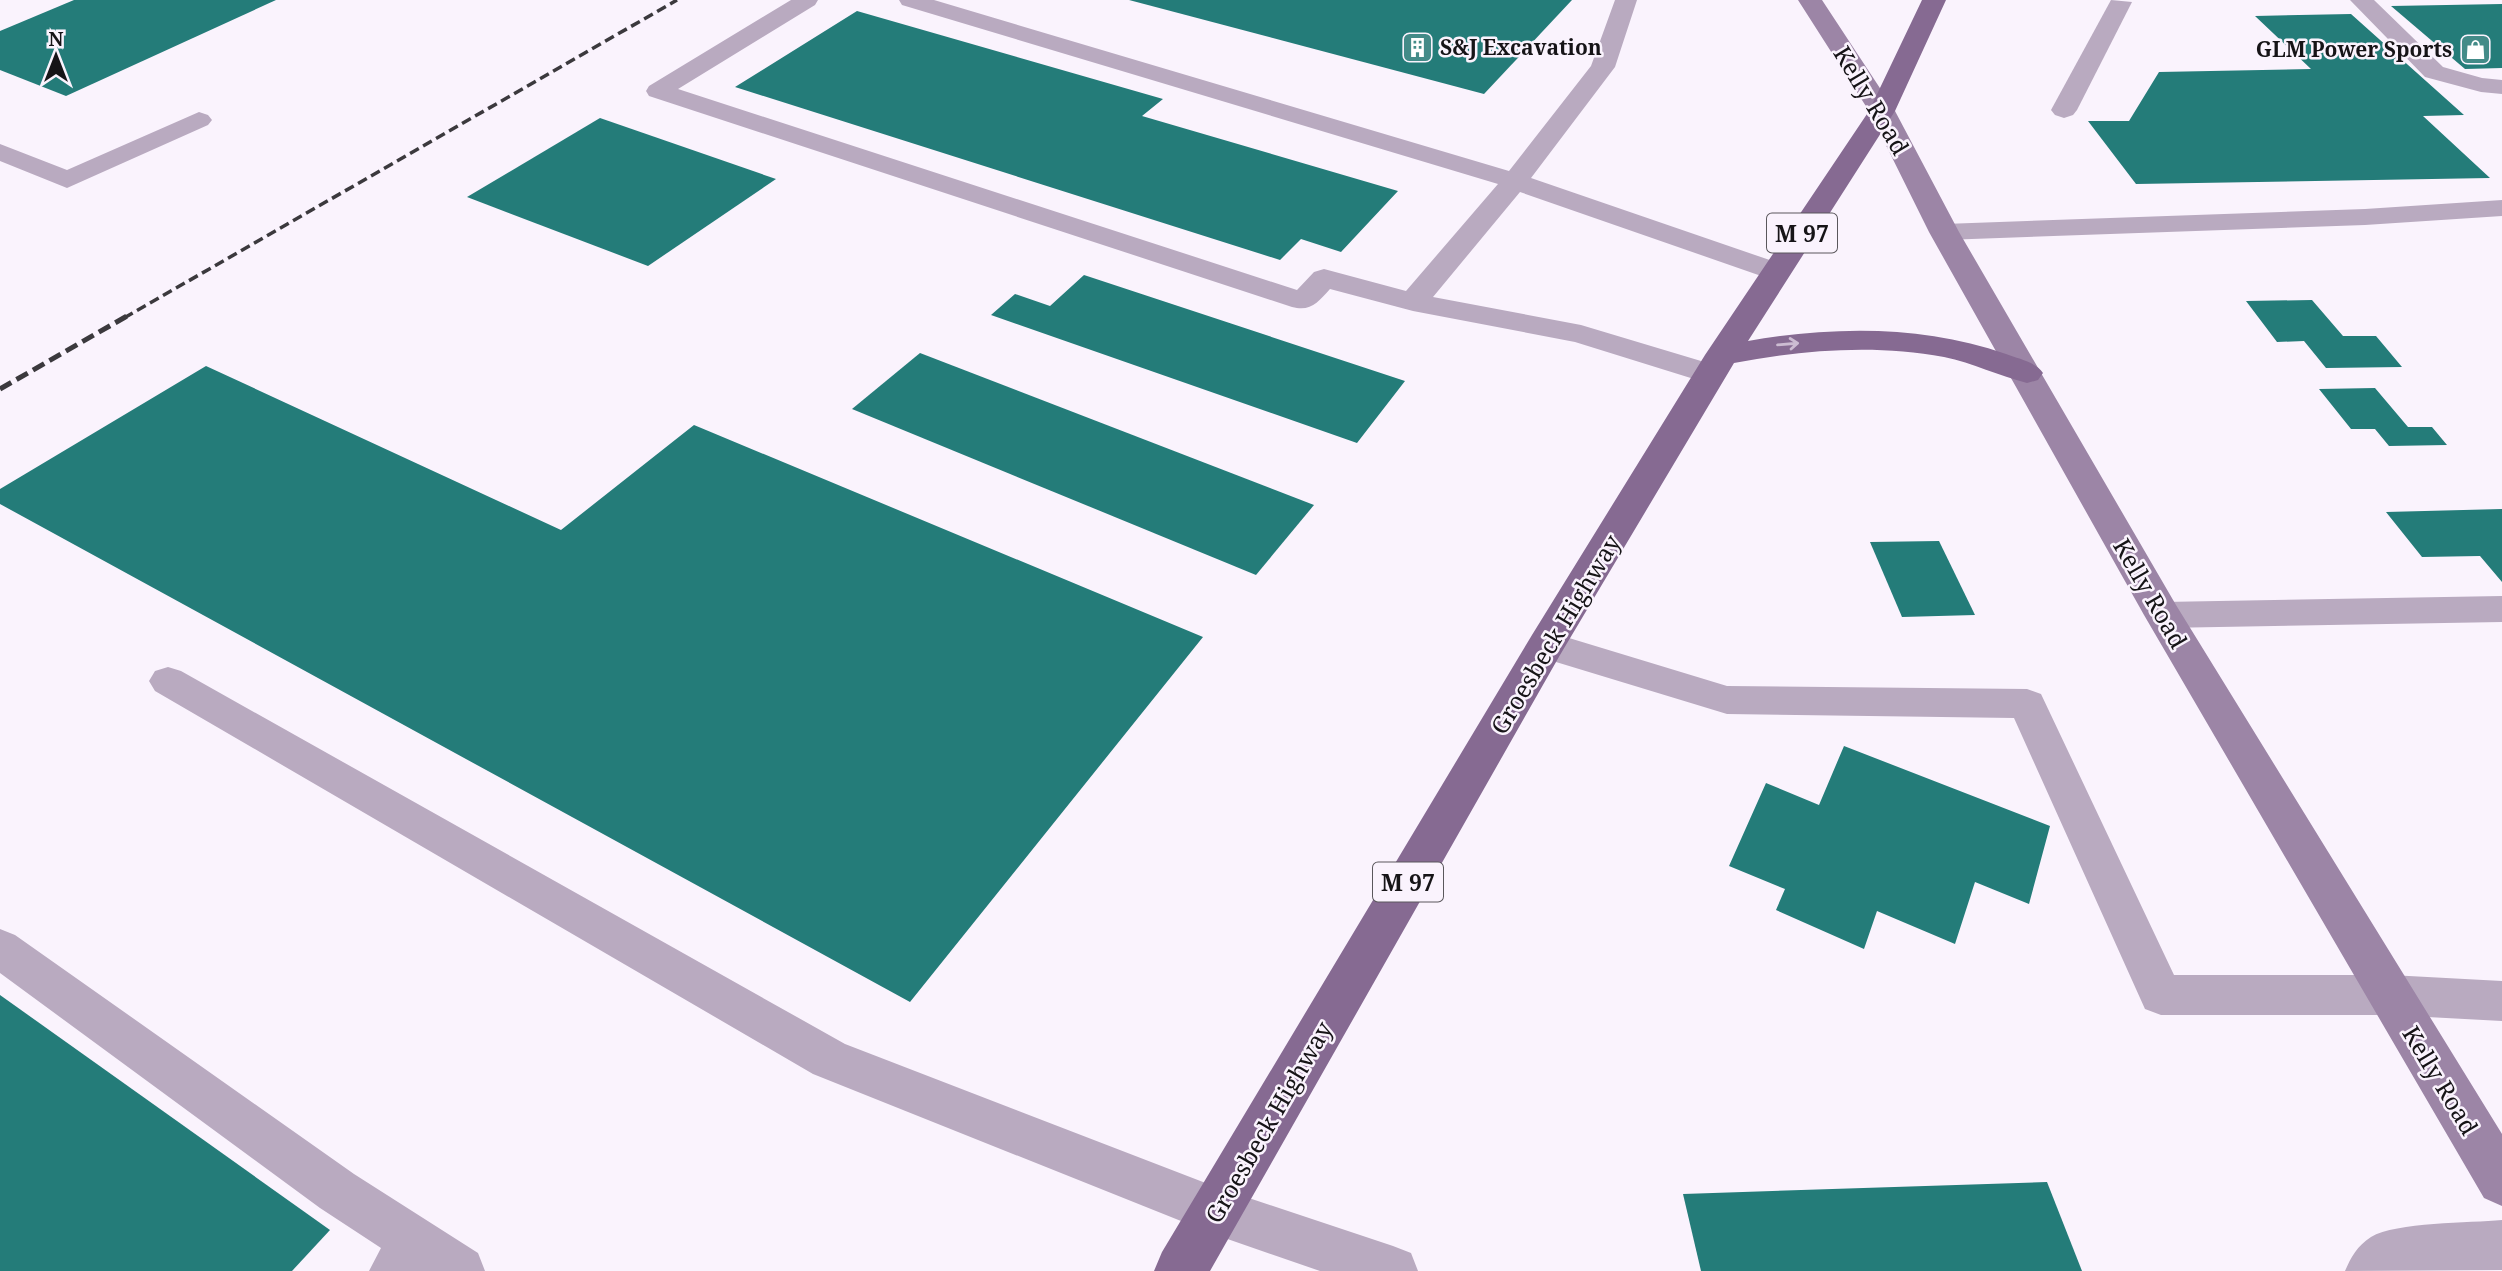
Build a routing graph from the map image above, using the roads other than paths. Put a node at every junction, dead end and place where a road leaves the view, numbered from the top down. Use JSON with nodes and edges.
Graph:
{"nodes":[{"id":1,"x":807,"y":0,"type":"edge"},
{"id":2,"x":910,"y":0,"type":"edge"},
{"id":3,"x":1626,"y":0,"type":"edge"},
{"id":4,"x":1810,"y":0,"type":"edge"},
{"id":5,"x":1934,"y":0,"type":"edge"},
{"id":6,"x":2361,"y":0,"type":"edge"},
{"id":7,"x":2118,"y":1,"type":"edge"},
{"id":8,"x":2502,"y":87,"type":"edge"},
{"id":9,"x":2064,"y":110,"type":"dead end"},
{"id":10,"x":1882,"y":111,"type":"junction"},
{"id":11,"x":199,"y":120,"type":"dead end"},
{"id":12,"x":0,"y":152,"type":"edge"},
{"id":13,"x":1515,"y":181,"type":"junction"},
{"id":14,"x":2502,"y":208,"type":"edge"},
{"id":15,"x":1944,"y":232,"type":"junction"},
{"id":16,"x":1777,"y":271,"type":"junction"},
{"id":17,"x":1413,"y":302,"type":"junction"},
{"id":18,"x":1715,"y":365,"type":"junction"},
{"id":19,"x":2027,"y":373,"type":"junction"},
{"id":20,"x":2502,"y":609,"type":"edge"},
{"id":21,"x":2162,"y":615,"type":"junction"},
{"id":22,"x":1546,"y":645,"type":"junction"},
{"id":23,"x":168,"y":681,"type":"dead end"},
{"id":24,"x":0,"y":948,"type":"edge"},
{"id":25,"x":2390,"y":995,"type":"junction"},
{"id":26,"x":2502,"y":1001,"type":"edge"},
{"id":27,"x":2502,"y":1181,"type":"edge"},
{"id":28,"x":1216,"y":1211,"type":"junction"},
{"id":29,"x":2502,"y":1245,"type":"edge"},
{"id":30,"x":406,"y":1258,"type":"edge"},
{"id":31,"x":460,"y":1271,"type":"edge"},
{"id":32,"x":1181,"y":1271,"type":"edge"},
{"id":33,"x":1393,"y":1271,"type":"edge"},
{"id":34,"x":2370,"y":1271,"type":"edge"}],
"edges":[{"from":1,"to":17,"type":"lane"},
{"from":2,"to":13,"type":"lane"},
{"from":3,"to":13,"type":"lane"},
{"from":4,"to":10,"type":"street","name":"Kelly Road"},
{"from":5,"to":10,"type":"main road","name":"Groesbeck Highway","number":"M 97"},
{"from":6,"to":8,"type":"lane"},
{"from":7,"to":9,"type":"lane"},
{"from":10,"to":15,"type":"street","name":"Kelly Road"},
{"from":10,"to":16,"type":"main road","name":"Groesbeck Highway","number":"M 97"},
{"from":11,"to":12,"type":"lane"},
{"from":13,"to":16,"type":"lane"},
{"from":13,"to":17,"type":"lane"},
{"from":14,"to":15,"type":"lane"},
{"from":15,"to":19,"type":"street","name":"Kelly Road"},
{"from":16,"to":18,"type":"main road","name":"Groesbeck Highway","number":"M 97"},
{"from":17,"to":18,"type":"lane"},
{"from":18,"to":19,"type":"main road","one_way":true},
{"from":18,"to":22,"type":"main road","name":"Groesbeck Highway","number":"M 97"},
{"from":19,"to":21,"type":"street","name":"Kelly Road"},
{"from":20,"to":21,"type":"lane"},
{"from":21,"to":25,"type":"street","name":"Kelly Road"},
{"from":22,"to":25,"type":"lane"},
{"from":22,"to":28,"type":"main road","name":"Groesbeck Highway","number":"M 97"},
{"from":23,"to":28,"type":"lane"},
{"from":24,"to":30,"type":"lane"},
{"from":25,"to":26,"type":"lane"},
{"from":25,"to":27,"type":"street","name":"Kelly Road"},
{"from":28,"to":32,"type":"main road","name":"Groesbeck Highway","number":"M 97"},
{"from":28,"to":33,"type":"lane"},
{"from":29,"to":34,"type":"lane"},
{"from":30,"to":31,"type":"lane"}]}
